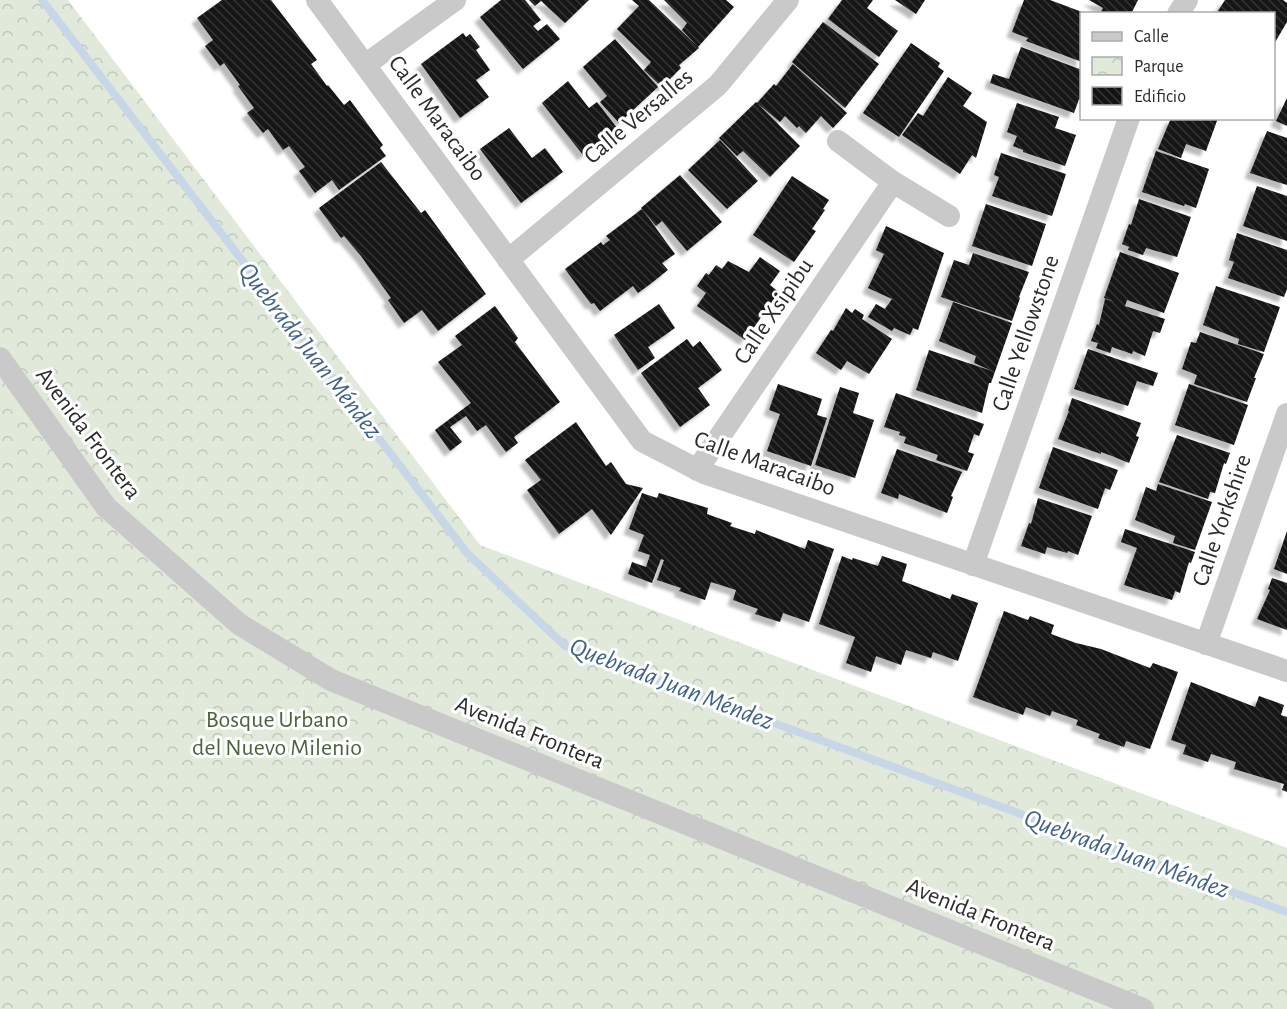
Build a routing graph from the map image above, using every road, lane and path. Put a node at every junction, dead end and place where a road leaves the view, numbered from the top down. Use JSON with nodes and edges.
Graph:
{"nodes":[{"id":1,"x":317,"y":0,"type":"edge"},
{"id":2,"x":454,"y":0,"type":"edge"},
{"id":3,"x":788,"y":0,"type":"edge"},
{"id":4,"x":365,"y":65,"type":"junction"},
{"id":5,"x":1128,"y":120,"type":"edge"},
{"id":6,"x":838,"y":141,"type":"dead end"},
{"id":7,"x":893,"y":182,"type":"junction"},
{"id":8,"x":949,"y":216,"type":"dead end"},
{"id":9,"x":508,"y":260,"type":"junction"},
{"id":10,"x":0,"y":358,"type":"edge"},
{"id":11,"x":1287,"y":414,"type":"edge"},
{"id":12,"x":697,"y":470,"type":"junction"},
{"id":13,"x":973,"y":565,"type":"junction"},
{"id":14,"x":1206,"y":644,"type":"junction"},
{"id":15,"x":1287,"y":671,"type":"edge"},
{"id":16,"x":1143,"y":1009,"type":"edge"}],
"edges":[{"from":1,"to":4,"type":"street","name":"Calle Maracaibo"},
{"from":2,"to":4,"type":"street"},
{"from":3,"to":9,"type":"street","name":"Calle Versalles"},
{"from":4,"to":9,"type":"street","name":"Calle Maracaibo"},
{"from":5,"to":13,"type":"street","name":"Calle Yellowstone"},
{"from":6,"to":7,"type":"street"},
{"from":7,"to":8,"type":"street"},
{"from":7,"to":12,"type":"street","name":"Calle Xsipibu"},
{"from":9,"to":12,"type":"street","name":"Calle Maracaibo"},
{"from":10,"to":16,"type":"street","name":"Avenida Frontera"},
{"from":11,"to":14,"type":"street","name":"Calle Yorkshire"},
{"from":12,"to":13,"type":"street","name":"Calle Maracaibo"},
{"from":13,"to":14,"type":"street","name":"Calle Maracaibo"},
{"from":14,"to":15,"type":"street","name":"Calle Maracaibo"}]}
